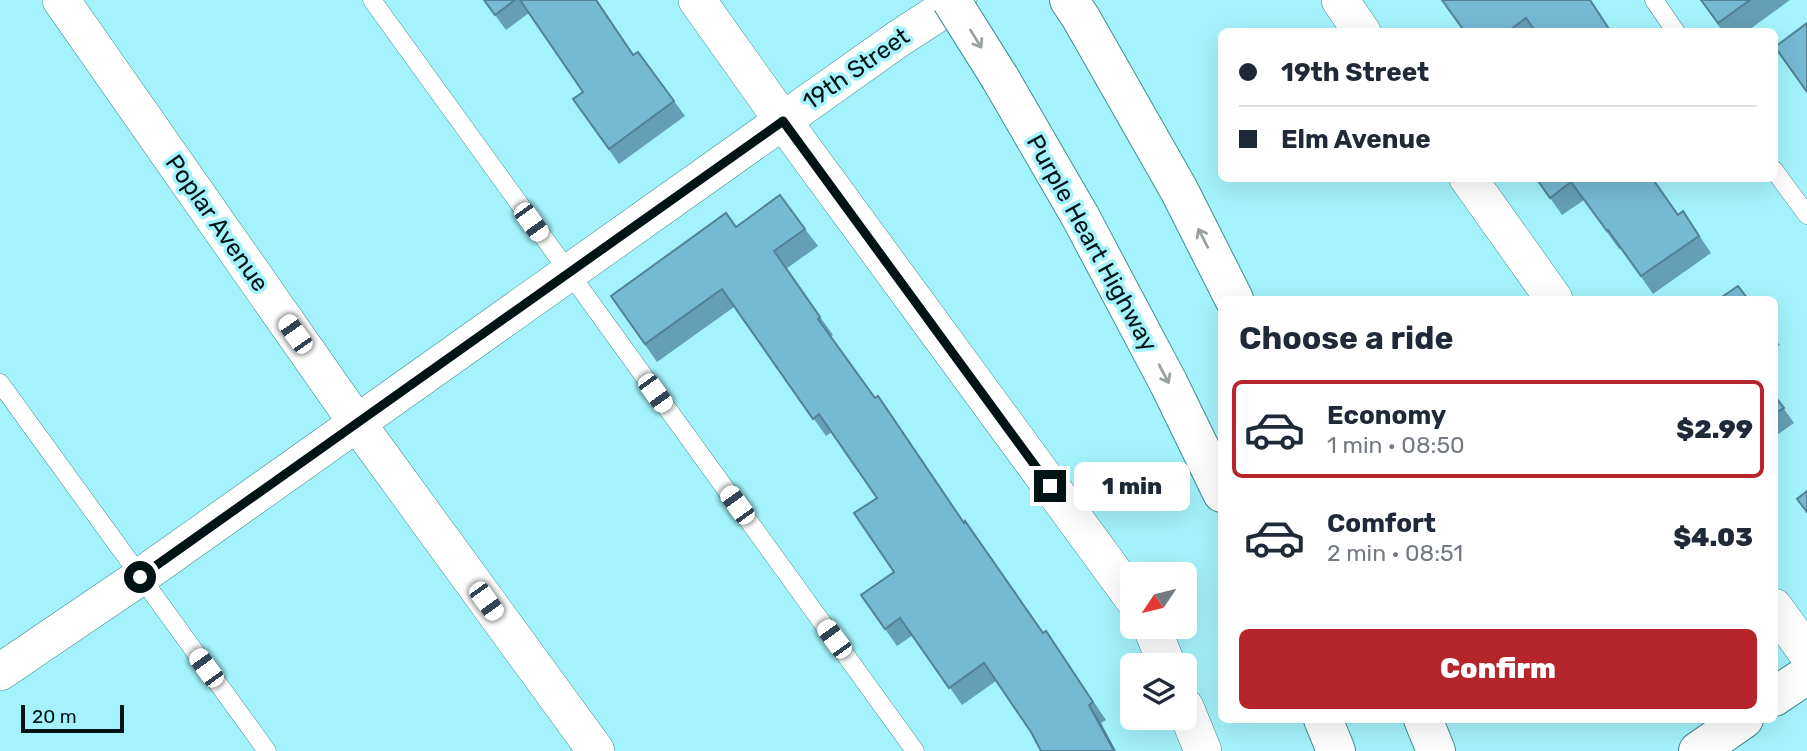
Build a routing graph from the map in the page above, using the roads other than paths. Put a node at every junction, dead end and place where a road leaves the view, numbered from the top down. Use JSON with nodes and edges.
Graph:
{"nodes":[{"id":1,"x":61,"y":0,"type":"edge"},
{"id":2,"x":372,"y":0,"type":"edge"},
{"id":3,"x":697,"y":0,"type":"edge"},
{"id":4,"x":951,"y":0,"type":"edge"},
{"id":5,"x":958,"y":0,"type":"edge"},
{"id":6,"x":1340,"y":0,"type":"edge"},
{"id":7,"x":1654,"y":0,"type":"edge"},
{"id":8,"x":1075,"y":9,"type":"edge"},
{"id":9,"x":1359,"y":28,"type":"edge"},
{"id":10,"x":1673,"y":28,"type":"edge"},
{"id":11,"x":783,"y":121,"type":"junction"},
{"id":12,"x":1778,"y":175,"type":"edge"},
{"id":13,"x":1471,"y":182,"type":"edge"},
{"id":14,"x":1807,"y":215,"type":"edge"},
{"id":15,"x":568,"y":273,"type":"junction"},
{"id":16,"x":1232,"y":296,"type":"edge"},
{"id":17,"x":1552,"y":296,"type":"edge"},
{"id":18,"x":0,"y":383,"type":"edge"},
{"id":19,"x":357,"y":423,"type":"junction"},
{"id":20,"x":1218,"y":485,"type":"edge"},
{"id":21,"x":140,"y":577,"type":"junction"},
{"id":22,"x":1120,"y":581,"type":"edge"},
{"id":23,"x":1778,"y":613,"type":"edge"},
{"id":24,"x":1807,"y":653,"type":"edge"},
{"id":25,"x":0,"y":672,"type":"edge"},
{"id":26,"x":1807,"y":675,"type":"edge"},
{"id":27,"x":1778,"y":694,"type":"edge"},
{"id":28,"x":1325,"y":723,"type":"edge"},
{"id":29,"x":1425,"y":723,"type":"edge"},
{"id":30,"x":1738,"y":723,"type":"edge"},
{"id":31,"x":1194,"y":730,"type":"edge"},
{"id":32,"x":267,"y":751,"type":"edge"},
{"id":33,"x":596,"y":751,"type":"edge"},
{"id":34,"x":915,"y":751,"type":"edge"},
{"id":35,"x":1203,"y":751,"type":"edge"},
{"id":36,"x":1336,"y":751,"type":"edge"},
{"id":37,"x":1436,"y":751,"type":"edge"},
{"id":38,"x":1699,"y":751,"type":"edge"}],
"edges":[{"from":1,"to":19,"type":"street","name":"Poplar Avenue"},
{"from":2,"to":15,"type":"lane"},
{"from":3,"to":11,"type":"street"},
{"from":4,"to":20,"type":"main road","name":"Purple Heart Highway","one_way":true,"bridge":true},
{"from":5,"to":11,"type":"street","name":"19th Street"},
{"from":6,"to":9,"type":"street"},
{"from":7,"to":10,"type":"lane"},
{"from":16,"to":8,"type":"main road","one_way":true},
{"from":11,"to":15,"type":"street","name":"19th Street"},
{"from":11,"to":22,"type":"street"},
{"from":12,"to":14,"type":"lane"},
{"from":13,"to":17,"type":"street"},
{"from":15,"to":19,"type":"street","name":"19th Street"},
{"from":15,"to":34,"type":"lane"},
{"from":18,"to":21,"type":"lane"},
{"from":19,"to":21,"type":"street","name":"19th Street"},
{"from":19,"to":33,"type":"street","name":"Poplar Avenue"},
{"from":21,"to":25,"type":"street","name":"19th Street"},
{"from":21,"to":32,"type":"lane"},
{"from":23,"to":24,"type":"street"},
{"from":26,"to":27,"type":"main road"},
{"from":28,"to":36,"type":"main road"},
{"from":29,"to":37,"type":"main road"},
{"from":30,"to":38,"type":"main road"},
{"from":31,"to":35,"type":"street"}]}
